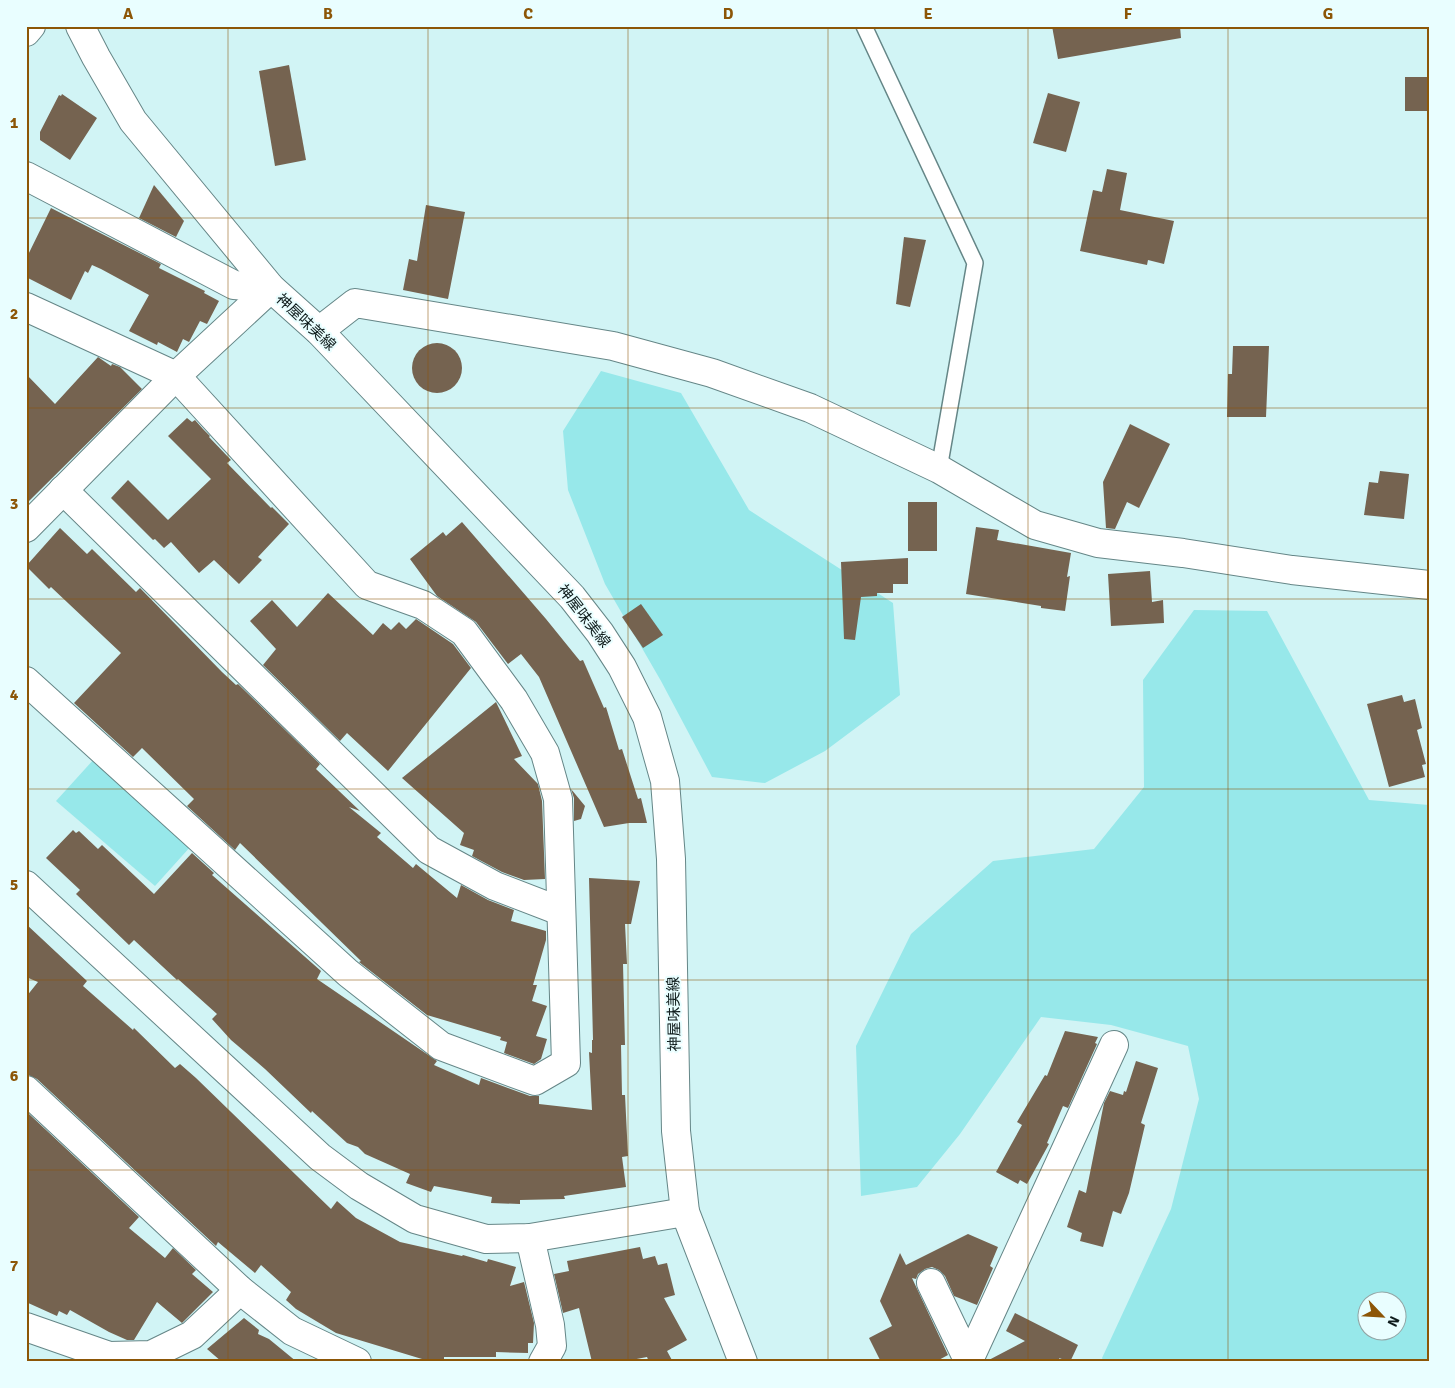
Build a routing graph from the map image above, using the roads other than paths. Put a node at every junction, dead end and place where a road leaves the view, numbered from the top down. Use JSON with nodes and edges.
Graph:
{"nodes":[{"id":1,"x":31,"y":26,"type":"edge"},
{"id":2,"x":80,"y":26,"type":"edge"},
{"id":3,"x":864,"y":26,"type":"edge"},
{"id":4,"x":26,"y":32,"type":"edge"},
{"id":5,"x":26,"y":176,"type":"edge"},
{"id":6,"x":271,"y":288,"type":"junction"},
{"id":7,"x":32,"y":318,"type":"edge"},
{"id":8,"x":319,"y":331,"type":"junction"},
{"id":9,"x":176,"y":376,"type":"junction"},
{"id":10,"x":939,"y":469,"type":"junction"},
{"id":11,"x":63,"y":490,"type":"junction"},
{"id":12,"x":26,"y":528,"type":"edge"},
{"id":13,"x":1429,"y":585,"type":"edge"},
{"id":14,"x":31,"y":694,"type":"edge"},
{"id":15,"x":26,"y":886,"type":"edge"},
{"id":16,"x":560,"y":910,"type":"junction"},
{"id":17,"x":1114,"y":1046,"type":"dead end"},
{"id":18,"x":26,"y":1090,"type":"edge"},
{"id":19,"x":686,"y":1212,"type":"junction"},
{"id":20,"x":530,"y":1238,"type":"junction"},
{"id":21,"x":931,"y":1283,"type":"dead end"},
{"id":22,"x":240,"y":1290,"type":"junction"},
{"id":23,"x":26,"y":1327,"type":"edge"},
{"id":24,"x":969,"y":1361,"type":"edge"},
{"id":25,"x":357,"y":1362,"type":"edge"},
{"id":26,"x":543,"y":1362,"type":"edge"},
{"id":27,"x":743,"y":1362,"type":"edge"}],
"edges":[{"from":1,"to":4,"type":"street"},
{"from":2,"to":6,"type":"street","name":"神屋味美線"},
{"from":3,"to":10,"type":"lane"},
{"from":5,"to":6,"type":"street"},
{"from":6,"to":8,"type":"street","name":"神屋味美線"},
{"from":6,"to":9,"type":"street"},
{"from":7,"to":9,"type":"street"},
{"from":8,"to":10,"type":"street"},
{"from":8,"to":19,"type":"street","name":"神屋味美線"},
{"from":9,"to":11,"type":"street"},
{"from":9,"to":16,"type":"street"},
{"from":10,"to":13,"type":"street"},
{"from":11,"to":12,"type":"street"},
{"from":11,"to":16,"type":"street"},
{"from":14,"to":16,"type":"street"},
{"from":15,"to":20,"type":"street"},
{"from":17,"to":24,"type":"street"},
{"from":18,"to":22,"type":"street"},
{"from":19,"to":20,"type":"street"},
{"from":19,"to":27,"type":"street","name":"神屋味美線"},
{"from":20,"to":26,"type":"street"},
{"from":21,"to":24,"type":"street"},
{"from":22,"to":23,"type":"street"},
{"from":22,"to":25,"type":"street"}]}
